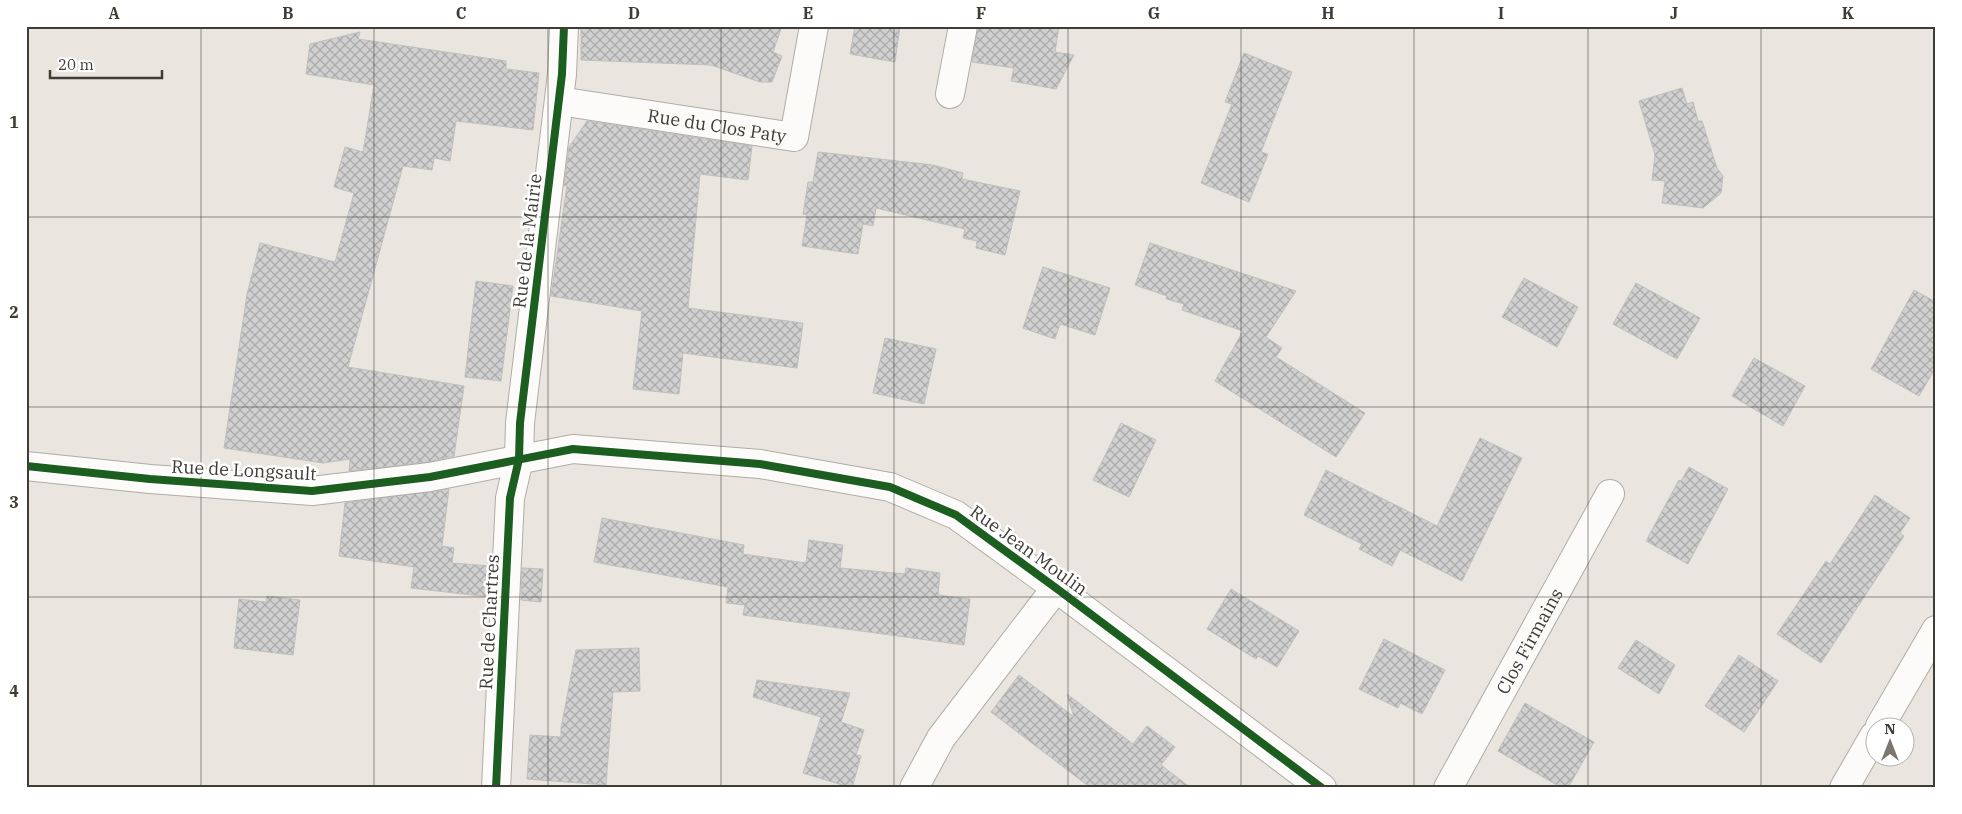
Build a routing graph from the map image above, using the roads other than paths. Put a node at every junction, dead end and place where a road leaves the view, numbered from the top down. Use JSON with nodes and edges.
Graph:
{"nodes":[{"id":1,"x":564,"y":26,"type":"edge"},
{"id":2,"x":814,"y":26,"type":"edge"},
{"id":3,"x":963,"y":26,"type":"edge"},
{"id":4,"x":950,"y":94,"type":"dead end"},
{"id":5,"x":559,"y":101,"type":"junction"},
{"id":6,"x":519,"y":459,"type":"junction"},
{"id":7,"x":26,"y":466,"type":"edge"},
{"id":8,"x":1610,"y":494,"type":"dead end"},
{"id":9,"x":1056,"y":588,"type":"junction"},
{"id":10,"x":1936,"y":630,"type":"edge"},
{"id":11,"x":1886,"y":716,"type":"edge"},
{"id":12,"x":1864,"y":753,"type":"edge"},
{"id":13,"x":496,"y":788,"type":"edge"},
{"id":14,"x":914,"y":788,"type":"edge"},
{"id":15,"x":1322,"y":788,"type":"edge"},
{"id":16,"x":1448,"y":788,"type":"edge"},
{"id":17,"x":1844,"y":788,"type":"edge"}],
"edges":[{"from":1,"to":5,"type":"street","name":"Rue de la Mairie"},
{"from":2,"to":5,"type":"street","name":"Rue du Clos Paty"},
{"from":3,"to":4,"type":"street"},
{"from":5,"to":6,"type":"street","name":"Rue de la Mairie"},
{"from":6,"to":7,"type":"street","name":"Rue de Longsault"},
{"from":6,"to":9,"type":"street","name":"Rue Jean Moulin"},
{"from":6,"to":13,"type":"street","name":"Rue de Chartres"},
{"from":8,"to":16,"type":"street","name":"Clos Firmains"},
{"from":9,"to":14,"type":"street"},
{"from":9,"to":15,"type":"street","name":"Rue Jean Moulin"},
{"from":10,"to":11,"type":"street"},
{"from":12,"to":17,"type":"street"}]}
